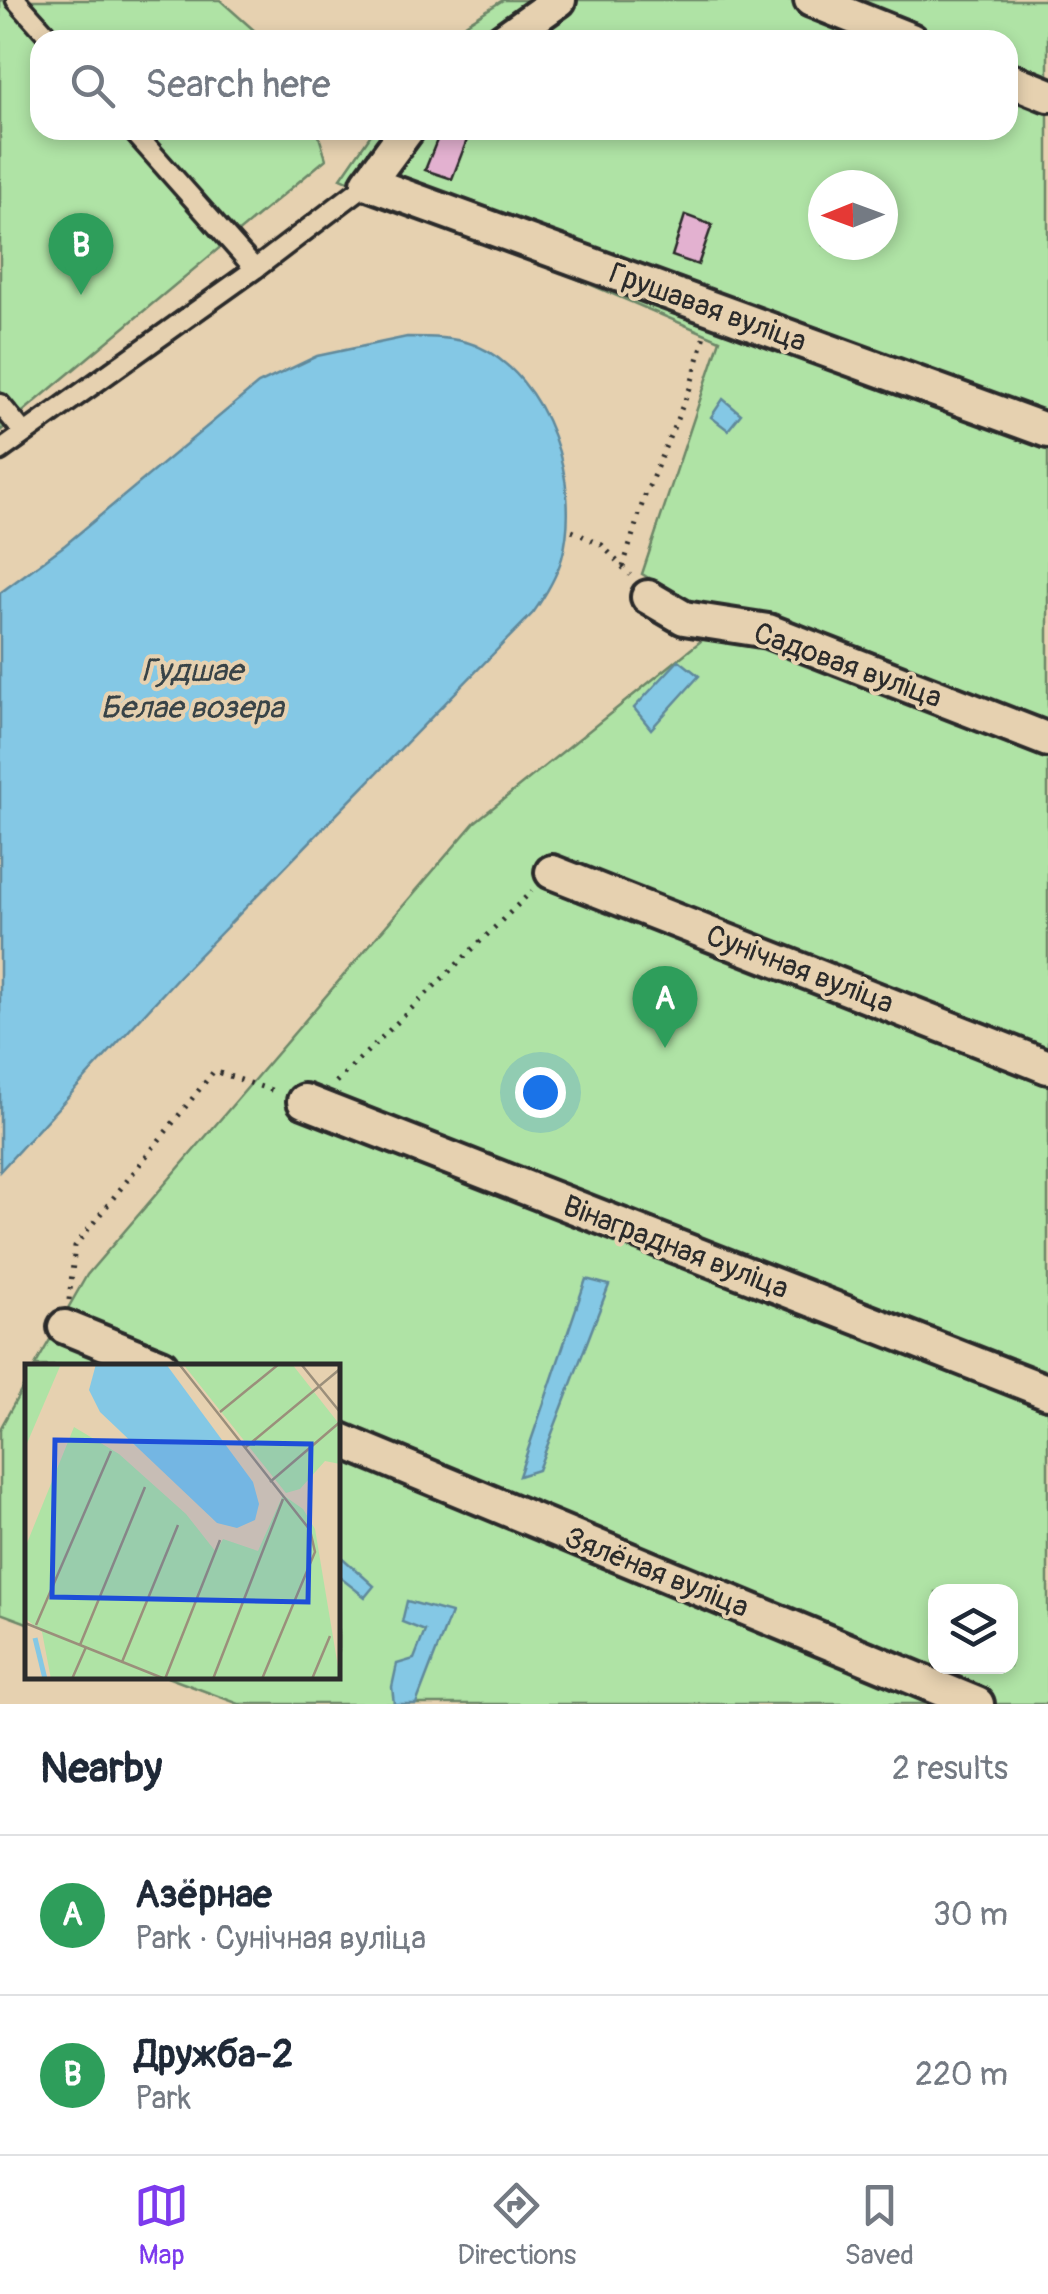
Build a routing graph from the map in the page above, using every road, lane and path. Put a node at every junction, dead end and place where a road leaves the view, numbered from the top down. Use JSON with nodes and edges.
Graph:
{"nodes":[{"id":1,"x":16,"y":0,"type":"edge"},
{"id":2,"x":559,"y":0,"type":"edge"},
{"id":3,"x":811,"y":0,"type":"edge"},
{"id":4,"x":43,"y":30,"type":"edge"},
{"id":5,"x":517,"y":30,"type":"edge"},
{"id":6,"x":885,"y":30,"type":"edge"},
{"id":7,"x":1018,"y":83,"type":"edge"},
{"id":8,"x":1048,"y":95,"type":"edge"},
{"id":9,"x":141,"y":140,"type":"edge"},
{"id":10,"x":400,"y":140,"type":"edge"},
{"id":11,"x":368,"y":182,"type":"junction"},
{"id":12,"x":256,"y":269,"type":"junction"},
{"id":13,"x":712,"y":308,"type":"junction"},
{"id":14,"x":0,"y":404,"type":"edge"},
{"id":15,"x":1048,"y":431,"type":"edge"},
{"id":16,"x":24,"y":433,"type":"junction"},
{"id":17,"x":0,"y":451,"type":"edge"},
{"id":18,"x":572,"y":531,"type":"dead end"},
{"id":19,"x":623,"y":567,"type":"junction"},
{"id":20,"x":648,"y":597,"type":"joint"},
{"id":21,"x":1048,"y":740,"type":"edge"},
{"id":22,"x":552,"y":872,"type":"joint"},
{"id":23,"x":1048,"y":1067,"type":"edge"},
{"id":24,"x":308,"y":1103,"type":"junction"},
{"id":25,"x":65,"y":1327,"type":"joint"},
{"id":26,"x":157,"y":1364,"type":"edge"},
{"id":27,"x":1048,"y":1392,"type":"edge"},
{"id":28,"x":340,"y":1440,"type":"edge"},
{"id":29,"x":978,"y":1704,"type":"edge"}],
"edges":[{"from":1,"to":4,"type":"lane"},
{"from":2,"to":5,"type":"street"},
{"from":3,"to":6,"type":"street"},
{"from":7,"to":8,"type":"street"},
{"from":9,"to":12,"type":"lane"},
{"from":10,"to":11,"type":"street"},
{"from":11,"to":12,"type":"lane"},
{"from":11,"to":13,"type":"street","name":"Грушавая вуліца"},
{"from":12,"to":16,"type":"lane"},
{"from":13,"to":15,"type":"street","name":"Грушавая вуліца"},
{"from":13,"to":19,"type":"path"},
{"from":14,"to":16,"type":"lane"},
{"from":16,"to":17,"type":"lane"},
{"from":18,"to":19,"type":"path"},
{"from":19,"to":20,"type":"path"},
{"from":20,"to":21,"type":"street","name":"Садовая вуліца"},
{"from":22,"to":23,"type":"street","name":"Сунічная вуліца"},
{"from":22,"to":24,"type":"path"},
{"from":24,"to":25,"type":"path"},
{"from":24,"to":27,"type":"street","name":"Вінаградная вуліца"},
{"from":25,"to":26,"type":"street"},
{"from":28,"to":29,"type":"street","name":"Зялёная вуліца"}]}
